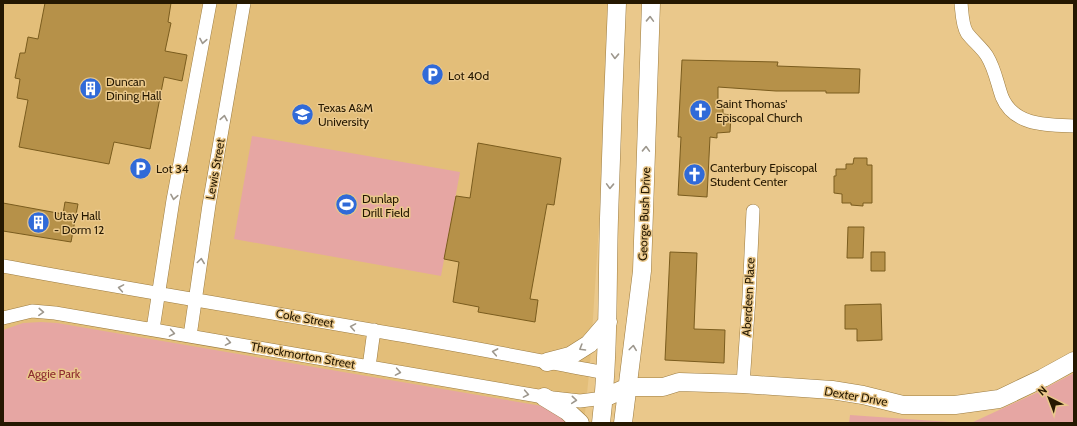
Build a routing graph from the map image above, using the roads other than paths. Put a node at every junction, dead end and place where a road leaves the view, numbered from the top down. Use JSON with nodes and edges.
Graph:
{"nodes":[{"id":1,"x":210,"y":3,"type":"edge"},
{"id":2,"x":244,"y":3,"type":"edge"},
{"id":3,"x":617,"y":3,"type":"edge"},
{"id":4,"x":651,"y":3,"type":"edge"},
{"id":5,"x":962,"y":3,"type":"edge"},
{"id":6,"x":1074,"y":126,"type":"edge"},
{"id":7,"x":752,"y":211,"type":"dead end"},
{"id":8,"x":3,"y":266,"type":"edge"},
{"id":9,"x":160,"y":294,"type":"junction"},
{"id":10,"x":196,"y":299,"type":"junction"},
{"id":11,"x":3,"y":318,"type":"edge"},
{"id":12,"x":608,"y":322,"type":"junction"},
{"id":13,"x":154,"y":329,"type":"junction"},
{"id":14,"x":374,"y":330,"type":"junction"},
{"id":15,"x":190,"y":336,"type":"junction"},
{"id":16,"x":1074,"y":361,"type":"edge"},
{"id":17,"x":547,"y":362,"type":"junction"},
{"id":18,"x":368,"y":367,"type":"junction"},
{"id":19,"x":606,"y":373,"type":"junction"},
{"id":20,"x":743,"y":384,"type":"junction"},
{"id":21,"x":628,"y":387,"type":"junction"},
{"id":22,"x":544,"y":397,"type":"junction"},
{"id":23,"x":604,"y":398,"type":"junction"},
{"id":24,"x":580,"y":423,"type":"edge"},
{"id":25,"x":601,"y":423,"type":"edge"},
{"id":26,"x":623,"y":423,"type":"edge"}],
"edges":[{"from":1,"to":9,"type":"street","one_way":true},
{"from":10,"to":2,"type":"street","name":"Lewis Street","one_way":true},
{"from":3,"to":12,"type":"main road","one_way":true},
{"from":21,"to":4,"type":"main road","name":"George Bush Drive","one_way":true},
{"from":5,"to":6,"type":"street"},
{"from":7,"to":20,"type":"street","name":"Aberdeen Place"},
{"from":9,"to":8,"type":"street","name":"Coke Street","one_way":true},
{"from":9,"to":10,"type":"street","name":"Coke Street"},
{"from":9,"to":13,"type":"street"},
{"from":14,"to":10,"type":"street","name":"Coke Street","one_way":true},
{"from":10,"to":15,"type":"street","name":"Lewis Street"},
{"from":11,"to":13,"type":"street","name":"Throckmorton Street","one_way":true},
{"from":12,"to":17,"type":"main road","one_way":true},
{"from":12,"to":19,"type":"main road"},
{"from":13,"to":15,"type":"street","name":"Throckmorton Street","one_way":true},
{"from":17,"to":14,"type":"street","name":"Coke Street","one_way":true},
{"from":14,"to":18,"type":"street"},
{"from":15,"to":18,"type":"street","name":"Throckmorton Street","one_way":true},
{"from":16,"to":20,"type":"main road","name":"Dexter Drive"},
{"from":17,"to":19,"type":"street","name":"Coke Street"},
{"from":18,"to":22,"type":"street","name":"Throckmorton Street","one_way":true},
{"from":19,"to":21,"type":"main road"},
{"from":19,"to":23,"type":"main road"},
{"from":20,"to":21,"type":"main road","name":"Dexter Drive"},
{"from":21,"to":23,"type":"main road"},
{"from":21,"to":26,"type":"main road","name":"George Bush Drive"},
{"from":22,"to":23,"type":"street","name":"Throckmorton Street","one_way":true},
{"from":22,"to":24,"type":"main road"},
{"from":23,"to":25,"type":"main road"}]}
